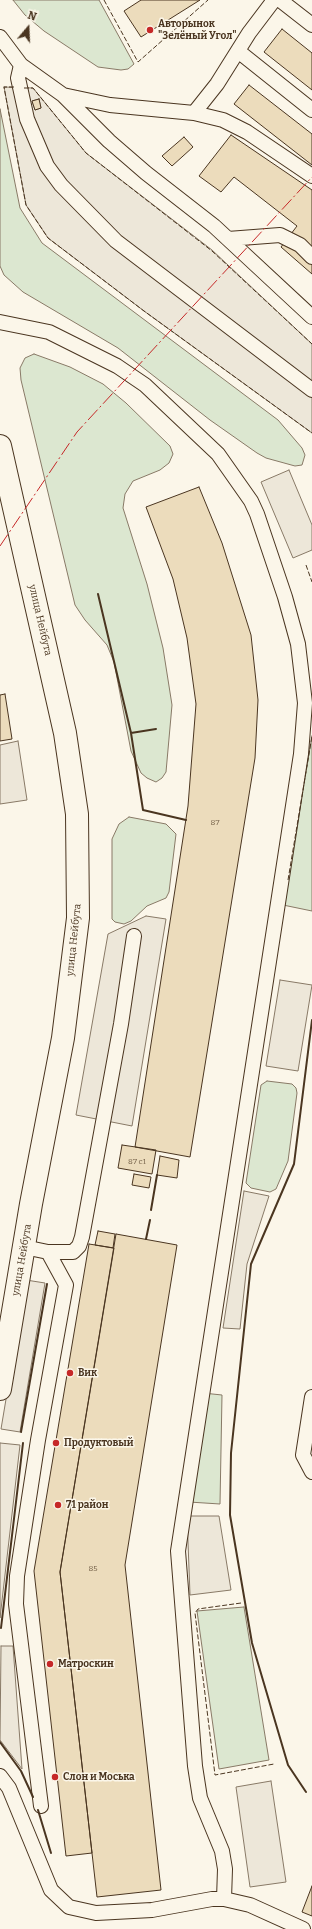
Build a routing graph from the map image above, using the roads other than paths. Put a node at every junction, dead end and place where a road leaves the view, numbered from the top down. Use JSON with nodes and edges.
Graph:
{"nodes":[{"id":1,"x":274,"y":0,"type":"edge"},
{"id":2,"x":280,"y":0,"type":"edge"},
{"id":3,"x":312,"y":25,"type":"edge"},
{"id":4,"x":0,"y":37,"type":"edge"},
{"id":5,"x":238,"y":51,"type":"junction"},
{"id":6,"x":21,"y":65,"type":"junction"},
{"id":7,"x":63,"y":95,"type":"junction"},
{"id":8,"x":312,"y":110,"type":"edge"},
{"id":9,"x":194,"y":112,"type":"junction"},
{"id":10,"x":312,"y":176,"type":"edge"},
{"id":11,"x":228,"y":239,"type":"junction"},
{"id":12,"x":312,"y":257,"type":"edge"},
{"id":13,"x":312,"y":317,"type":"edge"},
{"id":14,"x":0,"y":322,"type":"edge"},
{"id":15,"x":312,"y":390,"type":"edge"},
{"id":16,"x":0,"y":446,"type":"edge"},
{"id":17,"x":134,"y":936,"type":"dead end"},
{"id":18,"x":24,"y":1247,"type":"junction"},
{"id":19,"x":48,"y":1252,"type":"junction"},
{"id":20,"x":0,"y":1389,"type":"edge"},
{"id":21,"x":312,"y":1397,"type":"edge"},
{"id":22,"x":312,"y":1472,"type":"edge"},
{"id":23,"x":0,"y":1776,"type":"edge"},
{"id":24,"x":40,"y":1806,"type":"dead end"},
{"id":25,"x":224,"y":1899,"type":"junction"},
{"id":26,"x":303,"y":1929,"type":"edge"}],
"edges":[{"from":1,"to":5,"type":"lane"},
{"from":2,"to":3,"type":"lane"},
{"from":4,"to":6,"type":"lane"},
{"from":5,"to":8,"type":"lane"},
{"from":5,"to":9,"type":"lane"},
{"from":6,"to":7,"type":"lane"},
{"from":6,"to":15,"type":"lane"},
{"from":7,"to":9,"type":"lane"},
{"from":7,"to":11,"type":"lane"},
{"from":9,"to":10,"type":"lane"},
{"from":11,"to":12,"type":"lane"},
{"from":11,"to":13,"type":"lane"},
{"from":14,"to":25,"type":"lane"},
{"from":16,"to":18,"type":"main road","name":"улица Нейбута"},
{"from":17,"to":19,"type":"lane"},
{"from":18,"to":19,"type":"lane"},
{"from":18,"to":20,"type":"main road","name":"улица Нейбута"},
{"from":19,"to":24,"type":"lane"},
{"from":21,"to":22,"type":"lane"},
{"from":23,"to":25,"type":"lane"},
{"from":25,"to":26,"type":"lane"}]}
